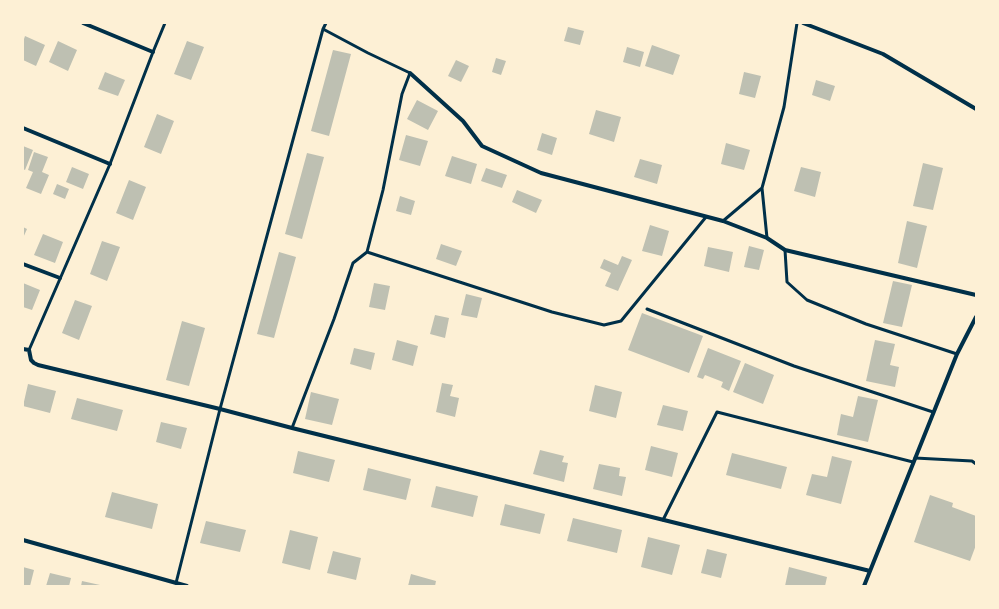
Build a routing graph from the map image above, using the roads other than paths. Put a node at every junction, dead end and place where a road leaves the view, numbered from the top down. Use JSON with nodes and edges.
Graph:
{"nodes":[{"id":1,"x":83,"y":23,"type":"edge"},
{"id":2,"x":165,"y":23,"type":"edge"},
{"id":3,"x":326,"y":23,"type":"edge"},
{"id":4,"x":797,"y":23,"type":"edge"},
{"id":5,"x":803,"y":23,"type":"edge"},
{"id":6,"x":323,"y":29,"type":"junction"},
{"id":7,"x":153,"y":52,"type":"junction"},
{"id":8,"x":410,"y":73,"type":"junction"},
{"id":9,"x":976,"y":109,"type":"edge"},
{"id":10,"x":23,"y":128,"type":"edge"},
{"id":11,"x":110,"y":164,"type":"junction"},
{"id":12,"x":762,"y":188,"type":"junction"},
{"id":13,"x":706,"y":217,"type":"junction"},
{"id":14,"x":723,"y":220,"type":"junction"},
{"id":15,"x":767,"y":238,"type":"junction"},
{"id":16,"x":785,"y":250,"type":"junction"},
{"id":17,"x":367,"y":252,"type":"junction"},
{"id":18,"x":23,"y":264,"type":"edge"},
{"id":19,"x":60,"y":278,"type":"junction"},
{"id":20,"x":976,"y":295,"type":"edge"},
{"id":21,"x":648,"y":309,"type":"dead end"},
{"id":22,"x":976,"y":317,"type":"edge"},
{"id":23,"x":23,"y":349,"type":"edge"},
{"id":24,"x":29,"y":350,"type":"junction"},
{"id":25,"x":956,"y":354,"type":"junction"},
{"id":26,"x":220,"y":409,"type":"junction"},
{"id":27,"x":933,"y":412,"type":"junction"},
{"id":28,"x":292,"y":428,"type":"junction"},
{"id":29,"x":914,"y":460,"type":"junction"},
{"id":30,"x":976,"y":464,"type":"edge"},
{"id":31,"x":663,"y":520,"type":"junction"},
{"id":32,"x":23,"y":540,"type":"edge"},
{"id":33,"x":870,"y":571,"type":"junction"},
{"id":34,"x":176,"y":583,"type":"junction"},
{"id":35,"x":187,"y":586,"type":"edge"},
{"id":36,"x":864,"y":586,"type":"edge"}],
"edges":[{"from":1,"to":7,"type":"street"},
{"from":2,"to":7,"type":"lane"},
{"from":3,"to":6,"type":"lane"},
{"from":4,"to":12,"type":"lane"},
{"from":5,"to":9,"type":"street"},
{"from":6,"to":8,"type":"lane"},
{"from":6,"to":26,"type":"lane"},
{"from":7,"to":11,"type":"lane"},
{"from":8,"to":13,"type":"street"},
{"from":8,"to":17,"type":"lane"},
{"from":10,"to":11,"type":"street"},
{"from":11,"to":19,"type":"lane"},
{"from":12,"to":14,"type":"lane"},
{"from":12,"to":15,"type":"lane"},
{"from":13,"to":14,"type":"street"},
{"from":13,"to":17,"type":"lane"},
{"from":14,"to":15,"type":"street"},
{"from":15,"to":16,"type":"street"},
{"from":16,"to":20,"type":"street"},
{"from":16,"to":25,"type":"lane"},
{"from":17,"to":28,"type":"lane"},
{"from":18,"to":19,"type":"street"},
{"from":19,"to":24,"type":"lane"},
{"from":21,"to":27,"type":"lane"},
{"from":22,"to":25,"type":"street"},
{"from":23,"to":24,"type":"street"},
{"from":24,"to":26,"type":"street"},
{"from":25,"to":27,"type":"street"},
{"from":26,"to":28,"type":"street"},
{"from":26,"to":34,"type":"lane"},
{"from":27,"to":29,"type":"street"},
{"from":28,"to":31,"type":"street"},
{"from":29,"to":30,"type":"lane"},
{"from":29,"to":31,"type":"lane"},
{"from":29,"to":33,"type":"street"},
{"from":31,"to":33,"type":"street"},
{"from":32,"to":34,"type":"street"},
{"from":33,"to":36,"type":"street"},
{"from":34,"to":35,"type":"street"}]}
